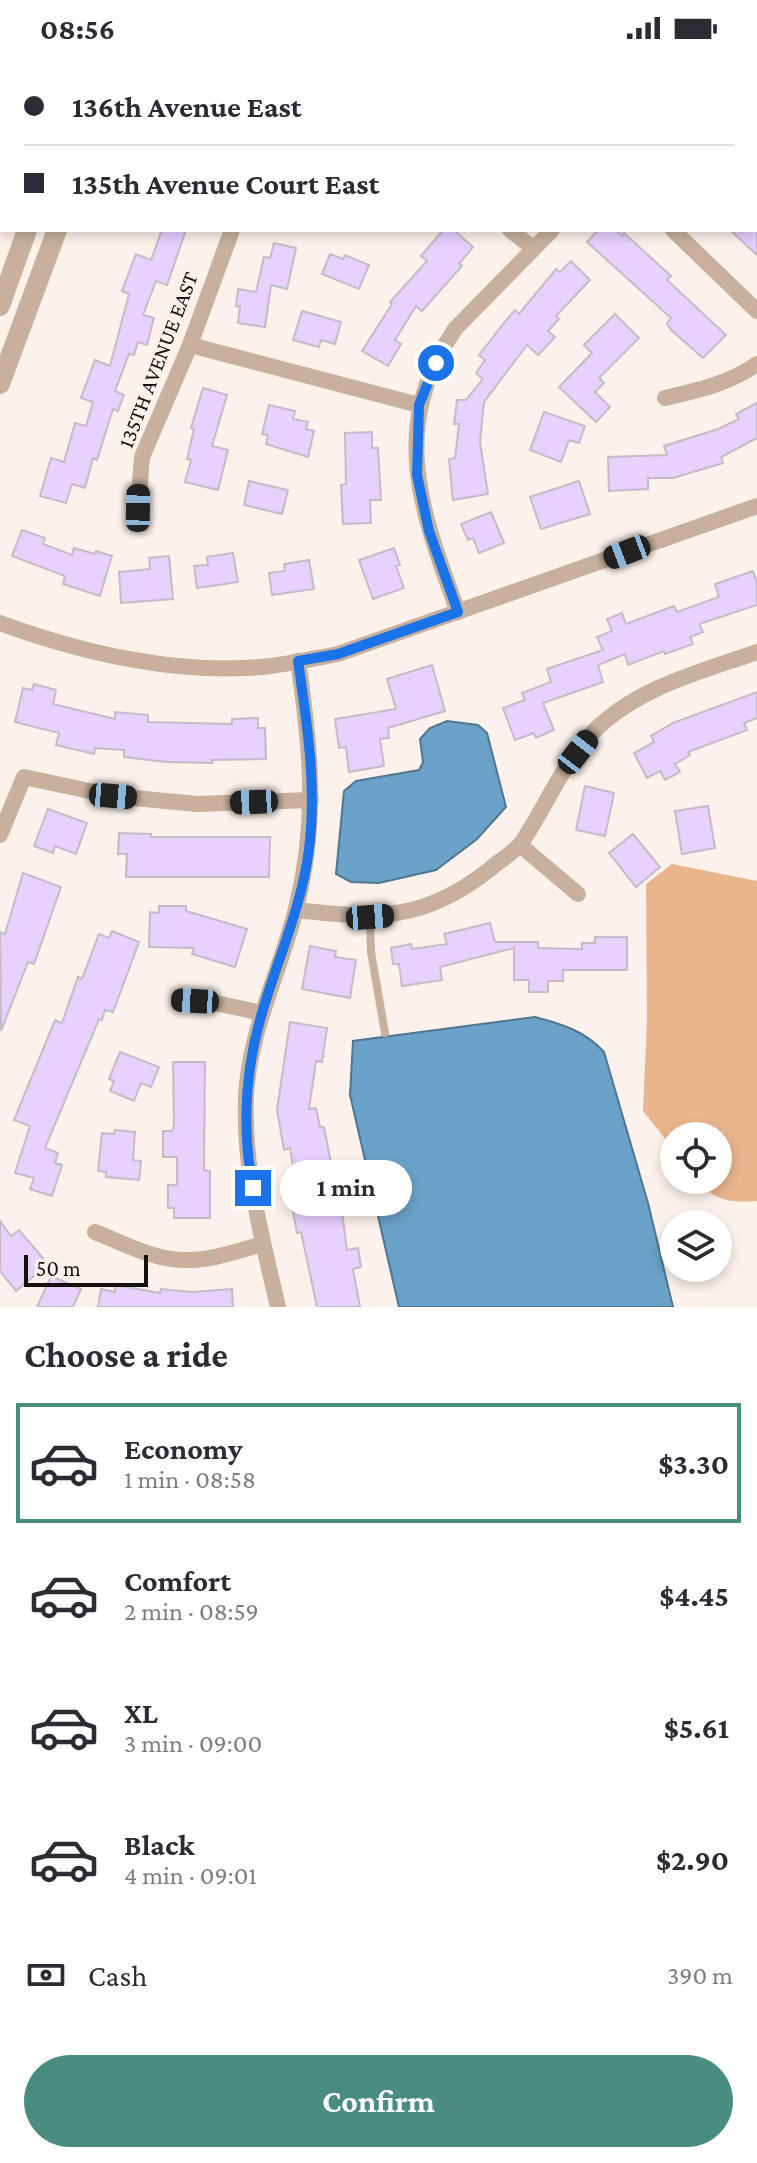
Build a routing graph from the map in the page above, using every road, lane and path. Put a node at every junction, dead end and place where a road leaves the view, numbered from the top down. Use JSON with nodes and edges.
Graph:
{"nodes":[{"id":1,"x":26,"y":232,"type":"edge"},
{"id":2,"x":56,"y":232,"type":"edge"},
{"id":3,"x":231,"y":232,"type":"edge"},
{"id":4,"x":513,"y":232,"type":"edge"},
{"id":5,"x":550,"y":232,"type":"edge"},
{"id":6,"x":675,"y":232,"type":"edge"},
{"id":7,"x":533,"y":248,"type":"junction"},
{"id":8,"x":0,"y":306,"type":"edge"},
{"id":9,"x":757,"y":311,"type":"edge"},
{"id":10,"x":190,"y":345,"type":"junction"},
{"id":11,"x":757,"y":364,"type":"edge"},
{"id":12,"x":0,"y":384,"type":"edge"},
{"id":13,"x":665,"y":398,"type":"dead end"},
{"id":14,"x":419,"y":405,"type":"junction"},
{"id":15,"x":757,"y":506,"type":"edge"},
{"id":16,"x":138,"y":508,"type":"dead end"},
{"id":17,"x":458,"y":612,"type":"junction"},
{"id":18,"x":0,"y":623,"type":"edge"},
{"id":19,"x":757,"y":652,"type":"edge"},
{"id":20,"x":298,"y":661,"type":"junction"},
{"id":21,"x":311,"y":800,"type":"junction"},
{"id":22,"x":0,"y":835,"type":"edge"},
{"id":23,"x":520,"y":845,"type":"junction"},
{"id":24,"x":578,"y":894,"type":"dead end"},
{"id":25,"x":296,"y":910,"type":"junction"},
{"id":26,"x":370,"y":917,"type":"junction"},
{"id":27,"x":179,"y":1000,"type":"dead end"},
{"id":28,"x":262,"y":1013,"type":"junction"},
{"id":29,"x":385,"y":1033,"type":"dead end"},
{"id":30,"x":95,"y":1232,"type":"dead end"},
{"id":31,"x":263,"y":1244,"type":"junction"},
{"id":32,"x":278,"y":1307,"type":"edge"}],
"edges":[{"from":1,"to":8,"type":"street"},
{"from":2,"to":12,"type":"street"},
{"from":3,"to":10,"type":"street","name":"135TH AVENUE EAST"},
{"from":4,"to":7,"type":"street"},
{"from":5,"to":7,"type":"street"},
{"from":6,"to":9,"type":"street"},
{"from":7,"to":14,"type":"street"},
{"from":10,"to":14,"type":"street"},
{"from":10,"to":16,"type":"street","name":"135TH AVENUE EAST"},
{"from":11,"to":13,"type":"street"},
{"from":14,"to":17,"type":"street"},
{"from":15,"to":17,"type":"street"},
{"from":17,"to":20,"type":"street"},
{"from":18,"to":20,"type":"street"},
{"from":19,"to":23,"type":"street"},
{"from":20,"to":21,"type":"street"},
{"from":21,"to":22,"type":"street"},
{"from":21,"to":25,"type":"street"},
{"from":23,"to":24,"type":"street"},
{"from":23,"to":26,"type":"street"},
{"from":25,"to":26,"type":"street"},
{"from":25,"to":28,"type":"street"},
{"from":26,"to":29,"type":"lane"},
{"from":27,"to":28,"type":"street"},
{"from":28,"to":31,"type":"street"},
{"from":30,"to":31,"type":"street"},
{"from":31,"to":32,"type":"street"}]}
